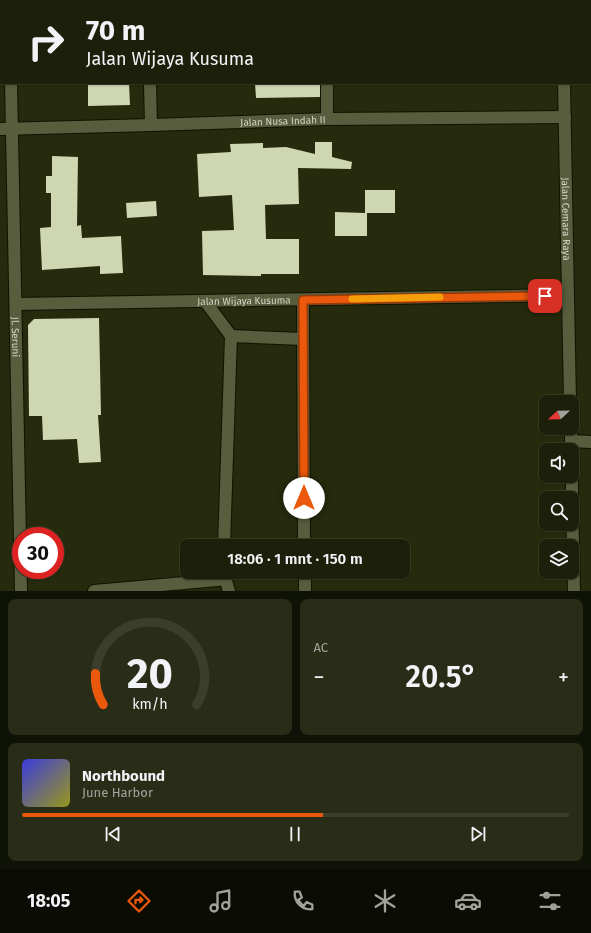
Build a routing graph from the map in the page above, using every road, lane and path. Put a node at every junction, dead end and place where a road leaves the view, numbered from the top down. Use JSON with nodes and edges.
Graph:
{"nodes":[{"id":1,"x":11,"y":84,"type":"edge"},
{"id":2,"x":150,"y":84,"type":"edge"},
{"id":3,"x":327,"y":84,"type":"edge"},
{"id":4,"x":564,"y":84,"type":"edge"},
{"id":5,"x":565,"y":117,"type":"junction"},
{"id":6,"x":327,"y":119,"type":"junction"},
{"id":7,"x":151,"y":126,"type":"junction"},
{"id":8,"x":6,"y":129,"type":"edge"},
{"id":9,"x":568,"y":295,"type":"junction"},
{"id":10,"x":303,"y":300,"type":"junction"},
{"id":11,"x":205,"y":301,"type":"junction"},
{"id":12,"x":16,"y":304,"type":"junction"},
{"id":13,"x":230,"y":336,"type":"junction"},
{"id":14,"x":303,"y":339,"type":"junction"},
{"id":15,"x":570,"y":395,"type":"edge"},
{"id":16,"x":591,"y":442,"type":"edge"},
{"id":17,"x":579,"y":444,"type":"edge"},
{"id":18,"x":573,"y":531,"type":"edge"},
{"id":19,"x":224,"y":539,"type":"edge"},
{"id":20,"x":304,"y":539,"type":"edge"},
{"id":21,"x":219,"y":579,"type":"edge"},
{"id":22,"x":225,"y":579,"type":"edge"},
{"id":23,"x":305,"y":579,"type":"edge"},
{"id":24,"x":21,"y":591,"type":"edge"},
{"id":25,"x":94,"y":591,"type":"edge"},
{"id":26,"x":229,"y":591,"type":"edge"},
{"id":27,"x":305,"y":591,"type":"edge"},
{"id":28,"x":574,"y":591,"type":"edge"}],
"edges":[{"from":1,"to":8,"type":"street","name":"Jl. Seruni"},
{"from":2,"to":7,"type":"street"},
{"from":3,"to":6,"type":"street"},
{"from":4,"to":5,"type":"street","name":"Jalan Cemara Raya"},
{"from":5,"to":6,"type":"street","name":"Jalan Nusa Indah II"},
{"from":5,"to":9,"type":"street","name":"Jalan Cemara Raya"},
{"from":6,"to":7,"type":"street","name":"Jalan Nusa Indah II"},
{"from":7,"to":8,"type":"street","name":"Jalan Nusa Indah II"},
{"from":8,"to":12,"type":"street","name":"Jl. Seruni"},
{"from":9,"to":10,"type":"street","name":"Jalan Wijaya Kusuma"},
{"from":9,"to":15,"type":"street","name":"Jalan Cemara Raya"},
{"from":10,"to":11,"type":"street","name":"Jalan Wijaya Kusuma"},
{"from":10,"to":14,"type":"street"},
{"from":11,"to":12,"type":"street","name":"Jalan Wijaya Kusuma"},
{"from":11,"to":13,"type":"street"},
{"from":12,"to":24,"type":"street","name":"Jl. Seruni"},
{"from":13,"to":14,"type":"street"},
{"from":13,"to":19,"type":"street"},
{"from":14,"to":20,"type":"street"},
{"from":16,"to":17,"type":"street"},
{"from":18,"to":28,"type":"street"},
{"from":21,"to":25,"type":"street"},
{"from":22,"to":26,"type":"street"},
{"from":23,"to":27,"type":"street"}]}
